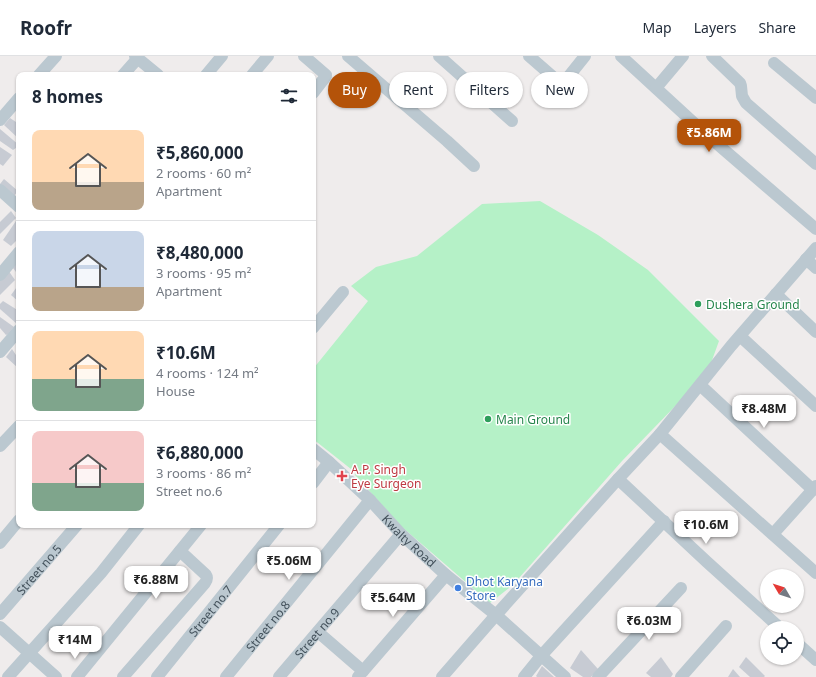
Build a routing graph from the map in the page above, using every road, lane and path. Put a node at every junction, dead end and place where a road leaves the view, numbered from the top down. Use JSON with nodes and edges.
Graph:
{"nodes":[{"id":1,"x":56,"y":56,"type":"edge"},
{"id":2,"x":222,"y":56,"type":"edge"},
{"id":3,"x":268,"y":56,"type":"edge"},
{"id":4,"x":304,"y":56,"type":"edge"},
{"id":5,"x":348,"y":56,"type":"edge"},
{"id":6,"x":439,"y":56,"type":"edge"},
{"id":7,"x":529,"y":56,"type":"edge"},
{"id":8,"x":585,"y":56,"type":"edge"},
{"id":9,"x":621,"y":56,"type":"edge"},
{"id":10,"x":683,"y":56,"type":"edge"},
{"id":11,"x":712,"y":56,"type":"edge"},
{"id":12,"x":136,"y":57,"type":"edge"},
{"id":13,"x":774,"y":63,"type":"dead end"},
{"id":14,"x":42,"y":72,"type":"edge"},
{"id":15,"x":125,"y":72,"type":"edge"},
{"id":16,"x":154,"y":72,"type":"edge"},
{"id":17,"x":209,"y":72,"type":"edge"},
{"id":18,"x":255,"y":72,"type":"edge"},
{"id":19,"x":547,"y":72,"type":"edge"},
{"id":20,"x":573,"y":72,"type":"edge"},
{"id":21,"x":656,"y":88,"type":"junction"},
{"id":22,"x":316,"y":90,"type":"edge"},
{"id":23,"x":816,"y":98,"type":"edge"},
{"id":24,"x":16,"y":101,"type":"edge"},
{"id":25,"x":0,"y":120,"type":"edge"},
{"id":26,"x":512,"y":121,"type":"dead end"},
{"id":27,"x":816,"y":164,"type":"edge"},
{"id":28,"x":474,"y":166,"type":"dead end"},
{"id":29,"x":0,"y":190,"type":"edge"},
{"id":30,"x":16,"y":202,"type":"edge"},
{"id":31,"x":816,"y":229,"type":"edge"},
{"id":32,"x":816,"y":248,"type":"edge"},
{"id":33,"x":16,"y":256,"type":"edge"},
{"id":34,"x":806,"y":259,"type":"junction"},
{"id":35,"x":816,"y":268,"type":"edge"},
{"id":36,"x":1,"y":273,"type":"edge"},
{"id":37,"x":342,"y":292,"type":"dead end"},
{"id":38,"x":776,"y":294,"type":"junction"},
{"id":39,"x":316,"y":324,"type":"edge"},
{"id":40,"x":816,"y":332,"type":"edge"},
{"id":41,"x":16,"y":333,"type":"edge"},
{"id":42,"x":740,"y":336,"type":"junction"},
{"id":43,"x":0,"y":352,"type":"edge"},
{"id":44,"x":700,"y":385,"type":"junction"},
{"id":45,"x":816,"y":406,"type":"edge"},
{"id":46,"x":16,"y":429,"type":"edge"},
{"id":47,"x":660,"y":434,"type":"junction"},
{"id":48,"x":0,"y":446,"type":"edge"},
{"id":49,"x":316,"y":451,"type":"edge"},
{"id":50,"x":329,"y":462,"type":"junction"},
{"id":51,"x":618,"y":478,"type":"junction"},
{"id":52,"x":316,"y":479,"type":"edge"},
{"id":53,"x":814,"y":488,"type":"edge"},
{"id":54,"x":370,"y":500,"type":"junction"},
{"id":55,"x":664,"y":521,"type":"junction"},
{"id":56,"x":16,"y":524,"type":"edge"},
{"id":57,"x":74,"y":528,"type":"edge"},
{"id":58,"x":137,"y":528,"type":"edge"},
{"id":59,"x":199,"y":528,"type":"edge"},
{"id":60,"x":277,"y":528,"type":"edge"},
{"id":61,"x":401,"y":534,"type":"junction"},
{"id":62,"x":773,"y":534,"type":"junction"},
{"id":63,"x":0,"y":543,"type":"edge"},
{"id":64,"x":180,"y":551,"type":"junction"},
{"id":65,"x":816,"y":572,"type":"edge"},
{"id":66,"x":446,"y":575,"type":"junction"},
{"id":67,"x":681,"y":588,"type":"dead end"},
{"id":68,"x":0,"y":614,"type":"edge"},
{"id":69,"x":496,"y":615,"type":"junction"},
{"id":70,"x":772,"y":621,"type":"edge"},
{"id":71,"x":726,"y":626,"type":"dead end"},
{"id":72,"x":0,"y":627,"type":"edge"},
{"id":73,"x":318,"y":632,"type":"junction"},
{"id":74,"x":804,"y":649,"type":"edge"},
{"id":75,"x":30,"y":653,"type":"junction"},
{"id":76,"x":541,"y":656,"type":"junction"},
{"id":77,"x":816,"y":660,"type":"edge"},
{"id":78,"x":361,"y":674,"type":"edge"},
{"id":79,"x":0,"y":675,"type":"edge"},
{"id":80,"x":2,"y":677,"type":"edge"},
{"id":81,"x":8,"y":677,"type":"edge"},
{"id":82,"x":56,"y":677,"type":"edge"},
{"id":83,"x":77,"y":677,"type":"edge"},
{"id":84,"x":123,"y":677,"type":"edge"},
{"id":85,"x":157,"y":677,"type":"edge"},
{"id":86,"x":226,"y":677,"type":"edge"},
{"id":87,"x":279,"y":677,"type":"edge"},
{"id":88,"x":442,"y":677,"type":"edge"},
{"id":89,"x":524,"y":677,"type":"edge"},
{"id":90,"x":565,"y":677,"type":"edge"},
{"id":91,"x":598,"y":677,"type":"edge"},
{"id":92,"x":681,"y":677,"type":"edge"}],
"edges":[{"from":1,"to":14,"type":"street"},
{"from":2,"to":17,"type":"street"},
{"from":3,"to":18,"type":"street"},
{"from":4,"to":22,"type":"street"},
{"from":5,"to":28,"type":"street"},
{"from":6,"to":26,"type":"street"},
{"from":7,"to":19,"type":"street"},
{"from":8,"to":20,"type":"street"},
{"from":9,"to":21,"type":"street"},
{"from":10,"to":21,"type":"street"},
{"from":11,"to":27,"type":"street"},
{"from":12,"to":15,"type":"street"},
{"from":12,"to":16,"type":"street"},
{"from":13,"to":23,"type":"street"},
{"from":21,"to":31,"type":"street"},
{"from":24,"to":25,"type":"street"},
{"from":29,"to":30,"type":"street"},
{"from":32,"to":34,"type":"street"},
{"from":33,"to":36,"type":"street"},
{"from":34,"to":35,"type":"street"},
{"from":34,"to":38,"type":"street"},
{"from":37,"to":39,"type":"street"},
{"from":38,"to":40,"type":"street"},
{"from":38,"to":42,"type":"street"},
{"from":41,"to":43,"type":"street"},
{"from":42,"to":44,"type":"street"},
{"from":42,"to":45,"type":"street"},
{"from":44,"to":47,"type":"street"},
{"from":44,"to":53,"type":"street"},
{"from":46,"to":48,"type":"street"},
{"from":47,"to":51,"type":"street"},
{"from":47,"to":62,"type":"street"},
{"from":49,"to":50,"type":"street","name":"Kwalty Road"},
{"from":50,"to":52,"type":"street"},
{"from":50,"to":54,"type":"street","name":"Kwalty Road"},
{"from":51,"to":55,"type":"street"},
{"from":51,"to":69,"type":"street"},
{"from":53,"to":62,"type":"street"},
{"from":54,"to":61,"type":"street","name":"Kwalty Road"},
{"from":54,"to":86,"type":"street","name":"Street no.8"},
{"from":55,"to":70,"type":"street"},
{"from":55,"to":76,"type":"street"},
{"from":56,"to":63,"type":"street"},
{"from":57,"to":68,"type":"street","name":"Street no.5"},
{"from":58,"to":75,"type":"street"},
{"from":59,"to":64,"type":"street"},
{"from":60,"to":85,"type":"street","name":"Street no.7"},
{"from":61,"to":66,"type":"street","name":"Kwalty Road"},
{"from":61,"to":73,"type":"street","name":"Street no.9"},
{"from":62,"to":65,"type":"street"},
{"from":64,"to":83,"type":"street"},
{"from":64,"to":84,"type":"street"},
{"from":66,"to":69,"type":"street","name":"Kwalty Road"},
{"from":66,"to":78,"type":"street"},
{"from":67,"to":91,"type":"street"},
{"from":69,"to":76,"type":"street","name":"Kwalty Road"},
{"from":69,"to":88,"type":"street"},
{"from":71,"to":92,"type":"street"},
{"from":72,"to":75,"type":"street"},
{"from":73,"to":78,"type":"street"},
{"from":73,"to":87,"type":"street","name":"Street no.9"},
{"from":74,"to":77,"type":"street"},
{"from":75,"to":81,"type":"street"},
{"from":75,"to":82,"type":"street"},
{"from":76,"to":89,"type":"street"},
{"from":76,"to":90,"type":"street","name":"Kwalty Road"},
{"from":79,"to":80,"type":"street"}]}
